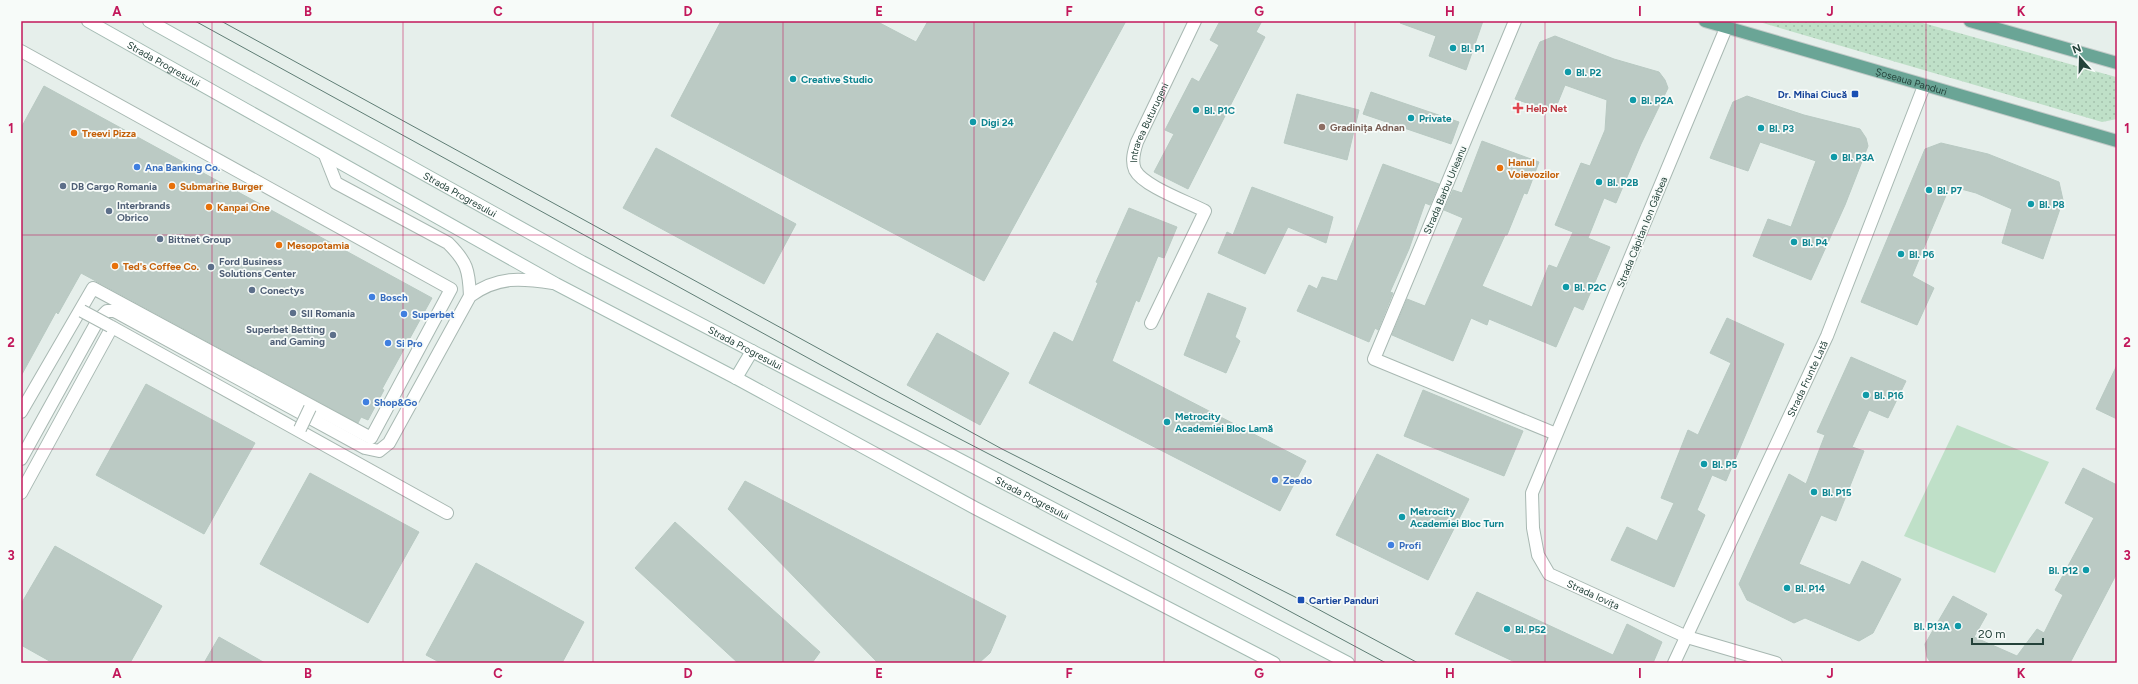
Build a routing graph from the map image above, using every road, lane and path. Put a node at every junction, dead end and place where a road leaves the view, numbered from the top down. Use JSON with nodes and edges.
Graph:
{"nodes":[{"id":1,"x":88,"y":21,"type":"edge"},
{"id":2,"x":150,"y":21,"type":"edge"},
{"id":3,"x":1195,"y":21,"type":"edge"},
{"id":4,"x":1515,"y":21,"type":"edge"},
{"id":5,"x":1705,"y":21,"type":"edge"},
{"id":6,"x":1970,"y":21,"type":"edge"},
{"id":7,"x":2004,"y":26,"type":"edge"},
{"id":8,"x":1726,"y":28,"type":"junction"},
{"id":9,"x":21,"y":51,"type":"edge"},
{"id":10,"x":2117,"y":63,"type":"edge"},
{"id":11,"x":1924,"y":86,"type":"junction"},
{"id":12,"x":2117,"y":141,"type":"edge"},
{"id":13,"x":325,"y":155,"type":"junction"},
{"id":14,"x":556,"y":284,"type":"junction"},
{"id":15,"x":470,"y":296,"type":"junction"},
{"id":16,"x":81,"y":310,"type":"junction"},
{"id":17,"x":1151,"y":323,"type":"dead end"},
{"id":18,"x":111,"y":327,"type":"junction"},
{"id":19,"x":752,"y":351,"type":"junction"},
{"id":20,"x":736,"y":378,"type":"junction"},
{"id":21,"x":311,"y":407,"type":"junction"},
{"id":22,"x":21,"y":412,"type":"edge"},
{"id":23,"x":300,"y":430,"type":"junction"},
{"id":24,"x":1556,"y":434,"type":"junction"},
{"id":25,"x":21,"y":459,"type":"edge"},
{"id":26,"x":21,"y":493,"type":"edge"},
{"id":27,"x":447,"y":512,"type":"dead end"},
{"id":28,"x":1687,"y":637,"type":"junction"},
{"id":29,"x":1274,"y":663,"type":"edge"},
{"id":30,"x":1348,"y":663,"type":"edge"},
{"id":31,"x":1674,"y":663,"type":"edge"},
{"id":32,"x":1776,"y":663,"type":"edge"}],
"edges":[{"from":1,"to":13,"type":"street","name":"Strada Progresului"},
{"from":2,"to":19,"type":"street","name":"Strada Progresului"},
{"from":3,"to":17,"type":"street","name":"Intrarea Buturugeni"},
{"from":4,"to":24,"type":"street","name":"Strada Barbu Urleanu"},
{"from":5,"to":8,"type":"main road","name":"Șoseaua Panduri"},
{"from":6,"to":7,"type":"main road"},
{"from":7,"to":10,"type":"main road"},
{"from":8,"to":11,"type":"main road","name":"Șoseaua Panduri"},
{"from":8,"to":24,"type":"street","name":"Strada Căpitan Ion Gârbea"},
{"from":9,"to":21,"type":"street"},
{"from":11,"to":12,"type":"main road","name":"Șoseaua Panduri"},
{"from":11,"to":28,"type":"street","name":"Strada Frunte Lată"},
{"from":13,"to":14,"type":"street","name":"Strada Progresului"},
{"from":13,"to":15,"type":"street"},
{"from":14,"to":15,"type":"street"},
{"from":14,"to":20,"type":"street","name":"Strada Progresului"},
{"from":15,"to":25,"type":"street"},
{"from":16,"to":18,"type":"street","bridge":true},
{"from":16,"to":21,"type":"street"},
{"from":16,"to":22,"type":"street"},
{"from":18,"to":23,"type":"street"},
{"from":18,"to":26,"type":"street"},
{"from":19,"to":20,"type":"street"},
{"from":19,"to":30,"type":"street","name":"Strada Progresului"},
{"from":20,"to":29,"type":"street","name":"Strada Progresului"},
{"from":21,"to":23,"type":"street","bridge":true},
{"from":23,"to":27,"type":"street"},
{"from":24,"to":28,"type":"street","name":"Strada Iovița"},
{"from":28,"to":31,"type":"street","name":"Strada Frunte Lată"},
{"from":28,"to":32,"type":"street","name":"Strada Iovița"}]}
